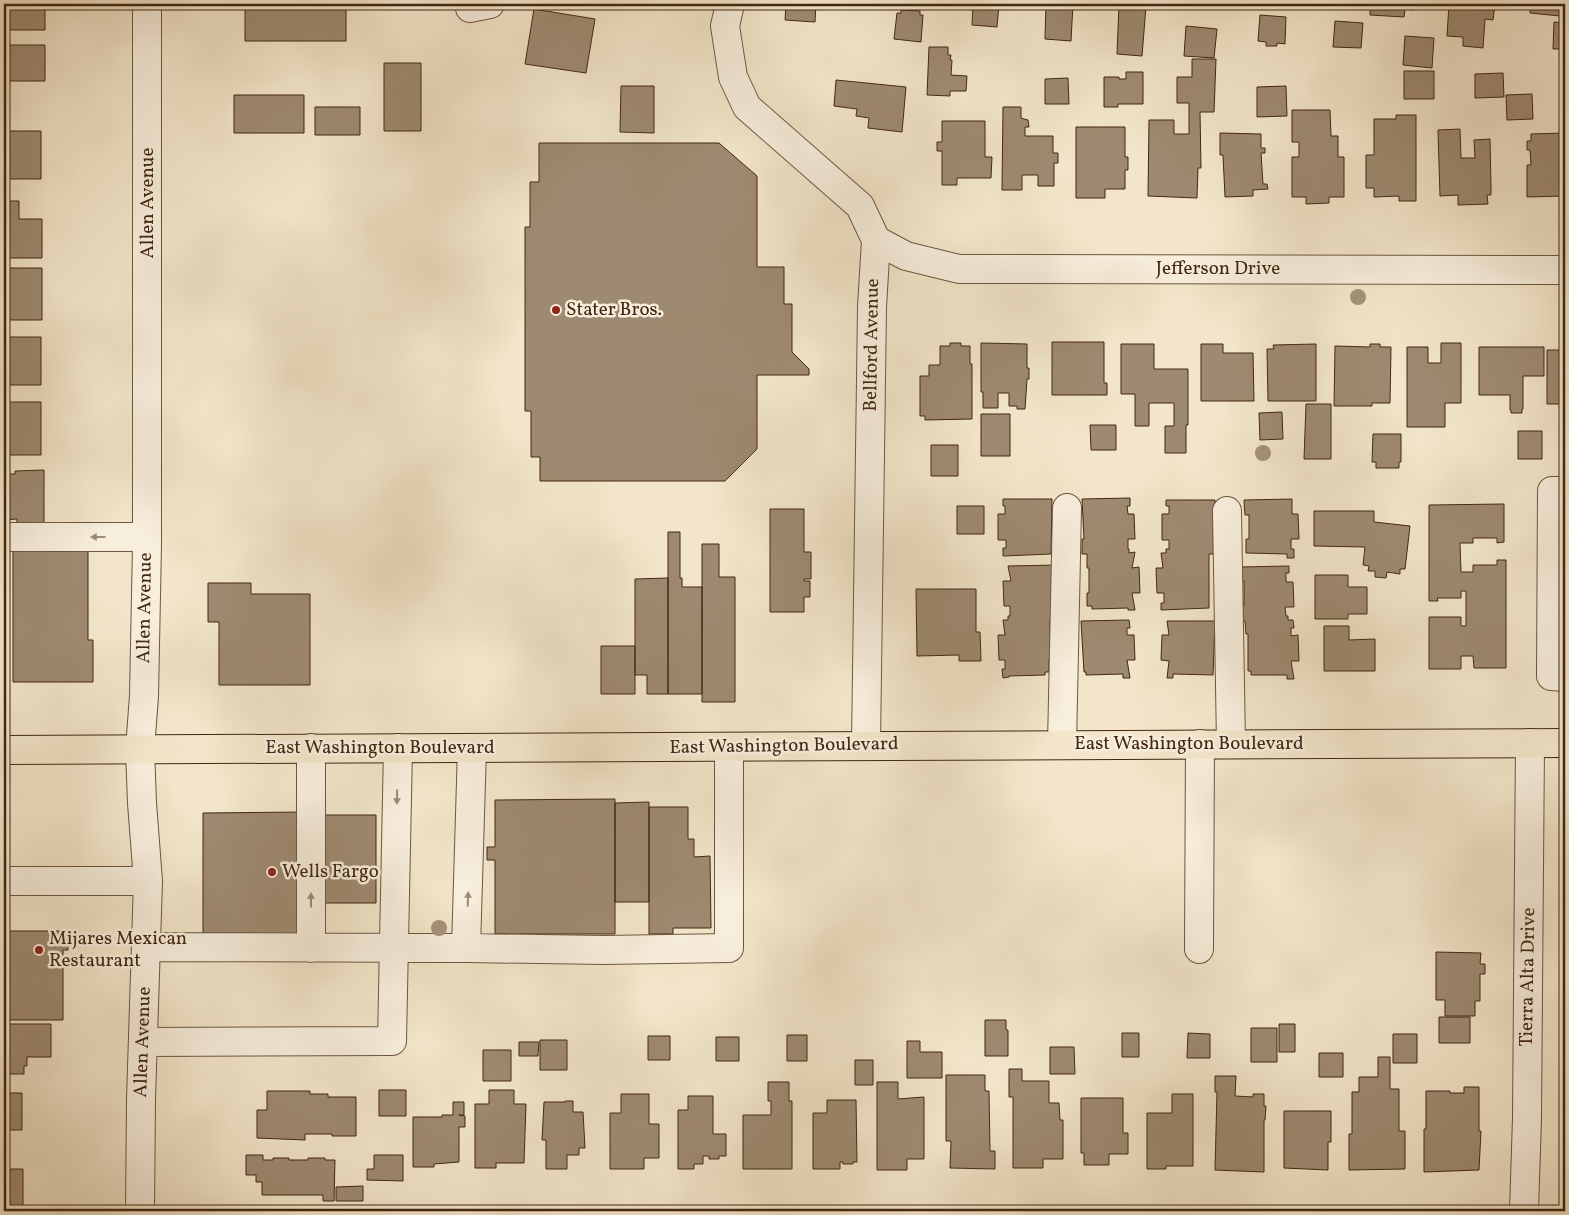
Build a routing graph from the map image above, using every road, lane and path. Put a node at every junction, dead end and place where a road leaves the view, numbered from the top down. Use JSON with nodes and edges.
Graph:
{"nodes":[{"id":1,"x":147,"y":4,"type":"edge"},
{"id":2,"x":730,"y":4,"type":"edge"},
{"id":3,"x":876,"y":240,"type":"junction"},
{"id":4,"x":1565,"y":270,"type":"edge"},
{"id":5,"x":1565,"y":491,"type":"edge"},
{"id":6,"x":1067,"y":508,"type":"dead end"},
{"id":7,"x":1227,"y":511,"type":"dead end"},
{"id":8,"x":4,"y":537,"type":"edge"},
{"id":9,"x":146,"y":537,"type":"junction"},
{"id":10,"x":1565,"y":677,"type":"edge"},
{"id":11,"x":1530,"y":743,"type":"junction"},
{"id":12,"x":1565,"y":743,"type":"edge"},
{"id":13,"x":1200,"y":744,"type":"junction"},
{"id":14,"x":1231,"y":744,"type":"junction"},
{"id":15,"x":866,"y":745,"type":"junction"},
{"id":16,"x":1062,"y":745,"type":"junction"},
{"id":17,"x":729,"y":747,"type":"junction"},
{"id":18,"x":311,"y":748,"type":"junction"},
{"id":19,"x":398,"y":748,"type":"junction"},
{"id":20,"x":472,"y":748,"type":"junction"},
{"id":21,"x":140,"y":749,"type":"junction"},
{"id":22,"x":4,"y":750,"type":"edge"},
{"id":23,"x":4,"y":882,"type":"edge"},
{"id":24,"x":148,"y":882,"type":"junction"},
{"id":25,"x":146,"y":948,"type":"junction"},
{"id":26,"x":311,"y":948,"type":"junction"},
{"id":27,"x":394,"y":948,"type":"junction"},
{"id":28,"x":466,"y":948,"type":"junction"},
{"id":29,"x":1199,"y":949,"type":"dead end"},
{"id":30,"x":143,"y":1042,"type":"junction"},
{"id":31,"x":140,"y":1211,"type":"edge"},
{"id":32,"x":1524,"y":1211,"type":"edge"}],
"edges":[{"from":1,"to":9,"type":"street","name":"Allen Avenue"},
{"from":2,"to":3,"type":"street","name":"Bellford Avenue"},
{"from":3,"to":4,"type":"street","name":"Jefferson Drive"},
{"from":3,"to":15,"type":"street","name":"Bellford Avenue"},
{"from":5,"to":10,"type":"street"},
{"from":6,"to":16,"type":"street"},
{"from":7,"to":14,"type":"street"},
{"from":9,"to":8,"type":"street","one_way":true},
{"from":9,"to":21,"type":"street","name":"Allen Avenue"},
{"from":11,"to":12,"type":"main road","name":"East Washington Boulevard"},
{"from":11,"to":14,"type":"main road","name":"East Washington Boulevard"},
{"from":11,"to":32,"type":"street","name":"Tierra Alta Drive"},
{"from":13,"to":14,"type":"main road","name":"East Washington Boulevard"},
{"from":13,"to":16,"type":"main road","name":"East Washington Boulevard"},
{"from":13,"to":29,"type":"street"},
{"from":15,"to":16,"type":"main road","name":"East Washington Boulevard"},
{"from":15,"to":17,"type":"main road","name":"East Washington Boulevard"},
{"from":17,"to":20,"type":"main road","name":"East Washington Boulevard"},
{"from":17,"to":28,"type":"street"},
{"from":18,"to":19,"type":"main road","name":"East Washington Boulevard"},
{"from":18,"to":21,"type":"main road","name":"East Washington Boulevard"},
{"from":26,"to":18,"type":"street","one_way":true},
{"from":19,"to":20,"type":"main road","name":"East Washington Boulevard"},
{"from":19,"to":27,"type":"street","one_way":true},
{"from":28,"to":20,"type":"street","one_way":true},
{"from":21,"to":22,"type":"main road","name":"East Washington Boulevard"},
{"from":21,"to":24,"type":"street","name":"Allen Avenue"},
{"from":23,"to":24,"type":"street"},
{"from":24,"to":25,"type":"street","name":"Allen Avenue"},
{"from":25,"to":26,"type":"street"},
{"from":25,"to":30,"type":"street","name":"Allen Avenue"},
{"from":26,"to":27,"type":"street"},
{"from":27,"to":28,"type":"street"},
{"from":27,"to":30,"type":"street"},
{"from":30,"to":31,"type":"street","name":"Allen Avenue"}]}
